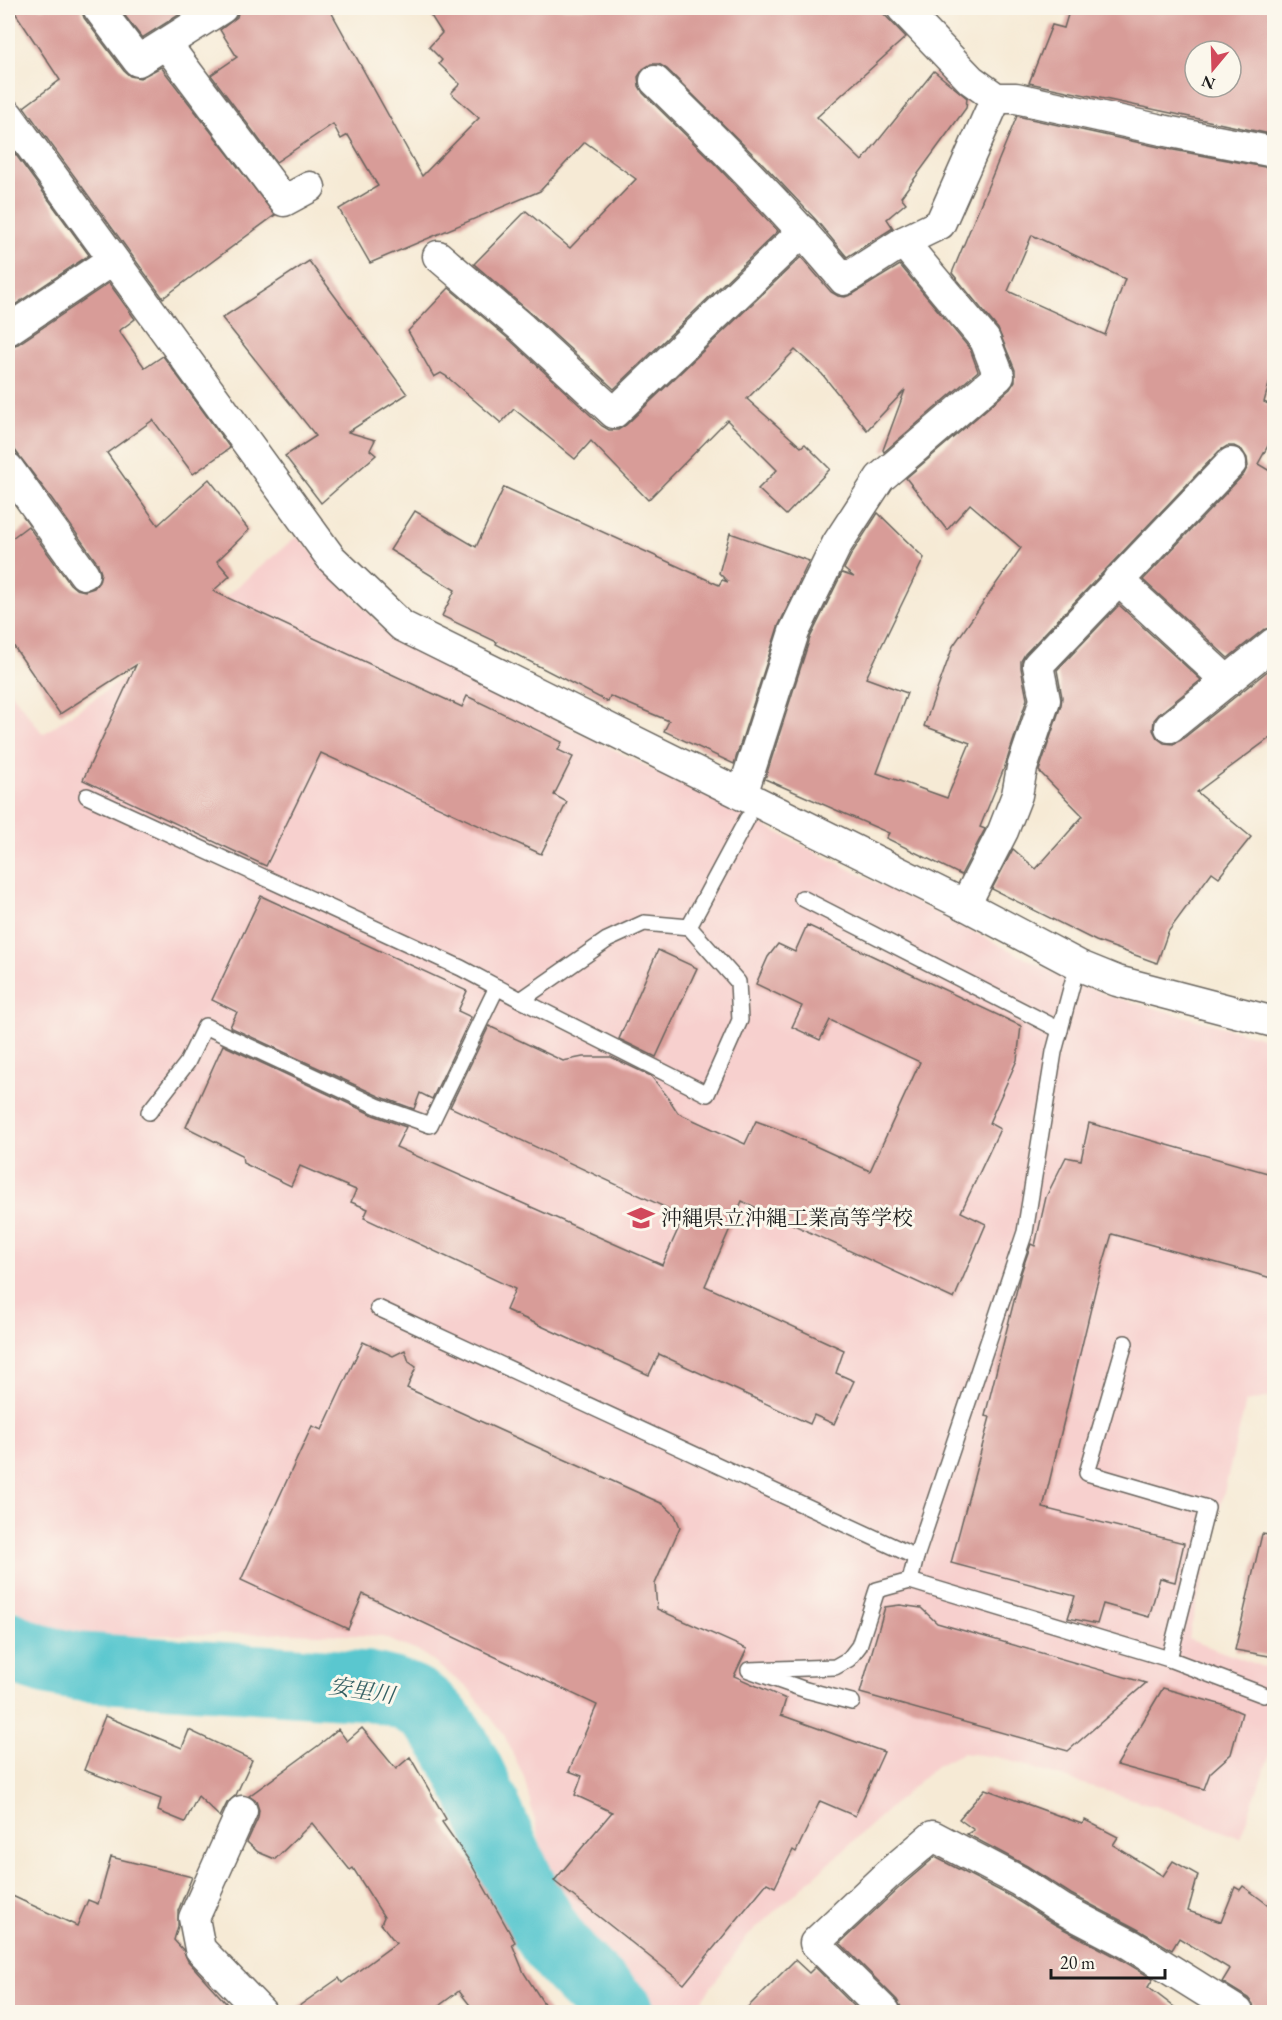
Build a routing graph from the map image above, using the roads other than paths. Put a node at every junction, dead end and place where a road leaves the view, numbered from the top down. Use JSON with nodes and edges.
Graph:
{"nodes":[{"id":1,"x":98,"y":8,"type":"edge"},
{"id":2,"x":222,"y":8,"type":"edge"},
{"id":3,"x":902,"y":8,"type":"edge"},
{"id":4,"x":166,"y":44,"type":"junction"},
{"id":5,"x":655,"y":81,"type":"dead end"},
{"id":6,"x":996,"y":98,"type":"junction"},
{"id":7,"x":8,"y":115,"type":"edge"},
{"id":8,"x":1275,"y":152,"type":"edge"},
{"id":9,"x":310,"y":187,"type":"dead end"},
{"id":10,"x":803,"y":231,"type":"junction"},
{"id":11,"x":903,"y":243,"type":"junction"},
{"id":12,"x":438,"y":256,"type":"dead end"},
{"id":13,"x":112,"y":260,"type":"junction"},
{"id":14,"x":8,"y":330,"type":"edge"},
{"id":15,"x":1231,"y":463,"type":"dead end"},
{"id":16,"x":8,"y":468,"type":"edge"},
{"id":17,"x":84,"y":574,"type":"dead end"},
{"id":18,"x":1118,"y":580,"type":"junction"},
{"id":19,"x":1275,"y":643,"type":"edge"},
{"id":20,"x":1227,"y":681,"type":"junction"},
{"id":21,"x":1170,"y":727,"type":"dead end"},
{"id":22,"x":87,"y":796,"type":"dead end"},
{"id":23,"x":749,"y":805,"type":"junction"},
{"id":24,"x":802,"y":898,"type":"dead end"},
{"id":25,"x":965,"y":905,"type":"junction"},
{"id":26,"x":689,"y":927,"type":"junction"},
{"id":27,"x":1077,"y":974,"type":"junction"},
{"id":28,"x":497,"y":987,"type":"junction"},
{"id":29,"x":521,"y":1000,"type":"junction"},
{"id":30,"x":1275,"y":1022,"type":"edge"},
{"id":31,"x":1060,"y":1030,"type":"junction"},
{"id":32,"x":149,"y":1112,"type":"dead end"},
{"id":33,"x":378,"y":1308,"type":"dead end"},
{"id":34,"x":1125,"y":1343,"type":"dead end"},
{"id":35,"x":916,"y":1557,"type":"junction"},
{"id":36,"x":910,"y":1581,"type":"junction"},
{"id":37,"x":1169,"y":1659,"type":"junction"},
{"id":38,"x":1264,"y":1695,"type":"dead end"},
{"id":39,"x":852,"y":1702,"type":"dead end"},
{"id":40,"x":242,"y":1811,"type":"dead end"},
{"id":41,"x":261,"y":2013,"type":"edge"},
{"id":42,"x":885,"y":2013,"type":"edge"},
{"id":43,"x":1238,"y":2013,"type":"edge"}],
"edges":[{"from":1,"to":4,"type":"street"},
{"from":2,"to":4,"type":"street"},
{"from":3,"to":6,"type":"street"},
{"from":4,"to":9,"type":"street"},
{"from":5,"to":10,"type":"street"},
{"from":6,"to":8,"type":"street"},
{"from":6,"to":11,"type":"street"},
{"from":7,"to":13,"type":"street"},
{"from":10,"to":11,"type":"street"},
{"from":10,"to":12,"type":"street"},
{"from":11,"to":23,"type":"street"},
{"from":13,"to":14,"type":"street"},
{"from":13,"to":23,"type":"street"},
{"from":15,"to":18,"type":"street"},
{"from":16,"to":17,"type":"street"},
{"from":18,"to":20,"type":"street"},
{"from":18,"to":25,"type":"street"},
{"from":19,"to":20,"type":"street"},
{"from":20,"to":21,"type":"street"},
{"from":22,"to":28,"type":"lane"},
{"from":23,"to":25,"type":"street"},
{"from":23,"to":26,"type":"lane"},
{"from":24,"to":31,"type":"lane"},
{"from":25,"to":27,"type":"street"},
{"from":26,"to":29,"type":"lane"},
{"from":26,"to":29,"type":"lane"},
{"from":27,"to":30,"type":"street"},
{"from":27,"to":31,"type":"lane"},
{"from":28,"to":29,"type":"lane"},
{"from":28,"to":32,"type":"lane"},
{"from":31,"to":35,"type":"lane"},
{"from":33,"to":35,"type":"lane"},
{"from":34,"to":37,"type":"lane"},
{"from":35,"to":36,"type":"lane"},
{"from":36,"to":37,"type":"lane"},
{"from":36,"to":39,"type":"lane"},
{"from":37,"to":38,"type":"lane"},
{"from":40,"to":41,"type":"street"},
{"from":42,"to":43,"type":"street"}]}
